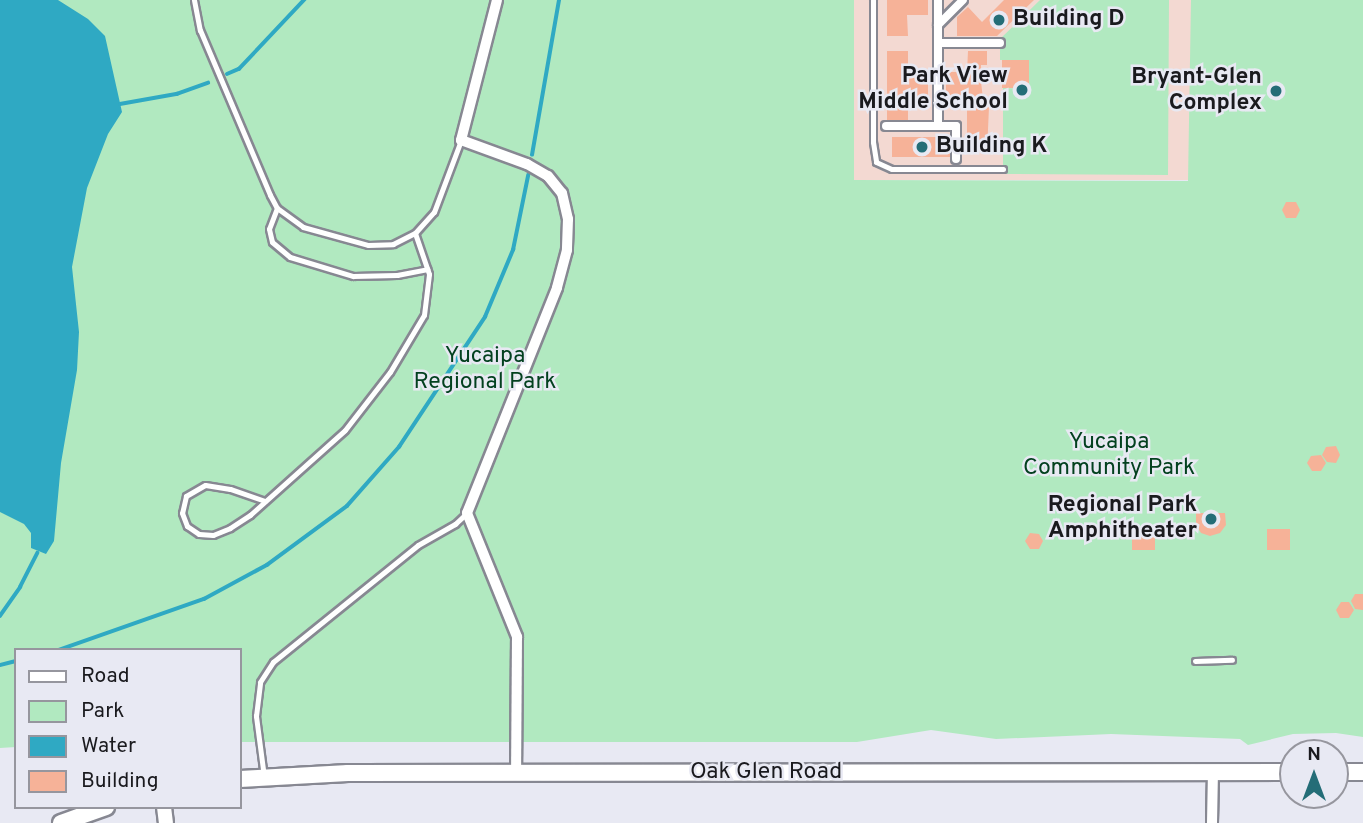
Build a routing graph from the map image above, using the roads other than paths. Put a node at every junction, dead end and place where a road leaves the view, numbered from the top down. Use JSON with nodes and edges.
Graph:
{"nodes":[{"id":1,"x":194,"y":0,"type":"edge"},
{"id":2,"x":496,"y":0,"type":"edge"},
{"id":3,"x":873,"y":0,"type":"edge"},
{"id":4,"x":938,"y":0,"type":"edge"},
{"id":5,"x":963,"y":0,"type":"edge"},
{"id":6,"x":938,"y":25,"type":"junction"},
{"id":7,"x":938,"y":43,"type":"junction"},
{"id":8,"x":1000,"y":43,"type":"dead end"},
{"id":9,"x":886,"y":126,"type":"dead end"},
{"id":10,"x":938,"y":126,"type":"junction"},
{"id":11,"x":461,"y":139,"type":"junction"},
{"id":12,"x":956,"y":159,"type":"dead end"},
{"id":13,"x":1003,"y":169,"type":"dead end"},
{"id":14,"x":277,"y":208,"type":"junction"},
{"id":15,"x":415,"y":233,"type":"junction"},
{"id":16,"x":427,"y":269,"type":"junction"},
{"id":17,"x":265,"y":501,"type":"junction"},
{"id":18,"x":467,"y":513,"type":"junction"},
{"id":19,"x":1232,"y":660,"type":"dead end"},
{"id":20,"x":1195,"y":661,"type":"dead end"},
{"id":21,"x":516,"y":772,"type":"junction"},
{"id":22,"x":1279,"y":772,"type":"edge"},
{"id":23,"x":1213,"y":773,"type":"junction"},
{"id":24,"x":264,"y":777,"type":"junction"},
{"id":25,"x":242,"y":779,"type":"edge"},
{"id":26,"x":100,"y":809,"type":"edge"},
{"id":27,"x":61,"y":823,"type":"edge"},
{"id":28,"x":1212,"y":823,"type":"edge"}],
"edges":[{"from":1,"to":14,"type":"lane"},
{"from":2,"to":11,"type":"street"},
{"from":3,"to":13,"type":"lane"},
{"from":4,"to":6,"type":"street"},
{"from":5,"to":6,"type":"street"},
{"from":6,"to":7,"type":"street"},
{"from":7,"to":8,"type":"street"},
{"from":7,"to":10,"type":"street"},
{"from":9,"to":10,"type":"street"},
{"from":10,"to":12,"type":"street"},
{"from":11,"to":15,"type":"lane"},
{"from":11,"to":18,"type":"street"},
{"from":14,"to":15,"type":"lane"},
{"from":14,"to":16,"type":"lane"},
{"from":15,"to":16,"type":"lane"},
{"from":16,"to":17,"type":"lane"},
{"from":17,"to":17,"type":"lane"},
{"from":18,"to":21,"type":"street"},
{"from":18,"to":24,"type":"lane"},
{"from":19,"to":20,"type":"lane"},
{"from":21,"to":23,"type":"main road","name":"Oak Glen Road"},
{"from":21,"to":24,"type":"main road","name":"Oak Glen Road"},
{"from":22,"to":23,"type":"main road","name":"Oak Glen Road"},
{"from":23,"to":28,"type":"street"},
{"from":24,"to":25,"type":"main road","name":"Oak Glen Road"},
{"from":26,"to":27,"type":"main road"}]}
